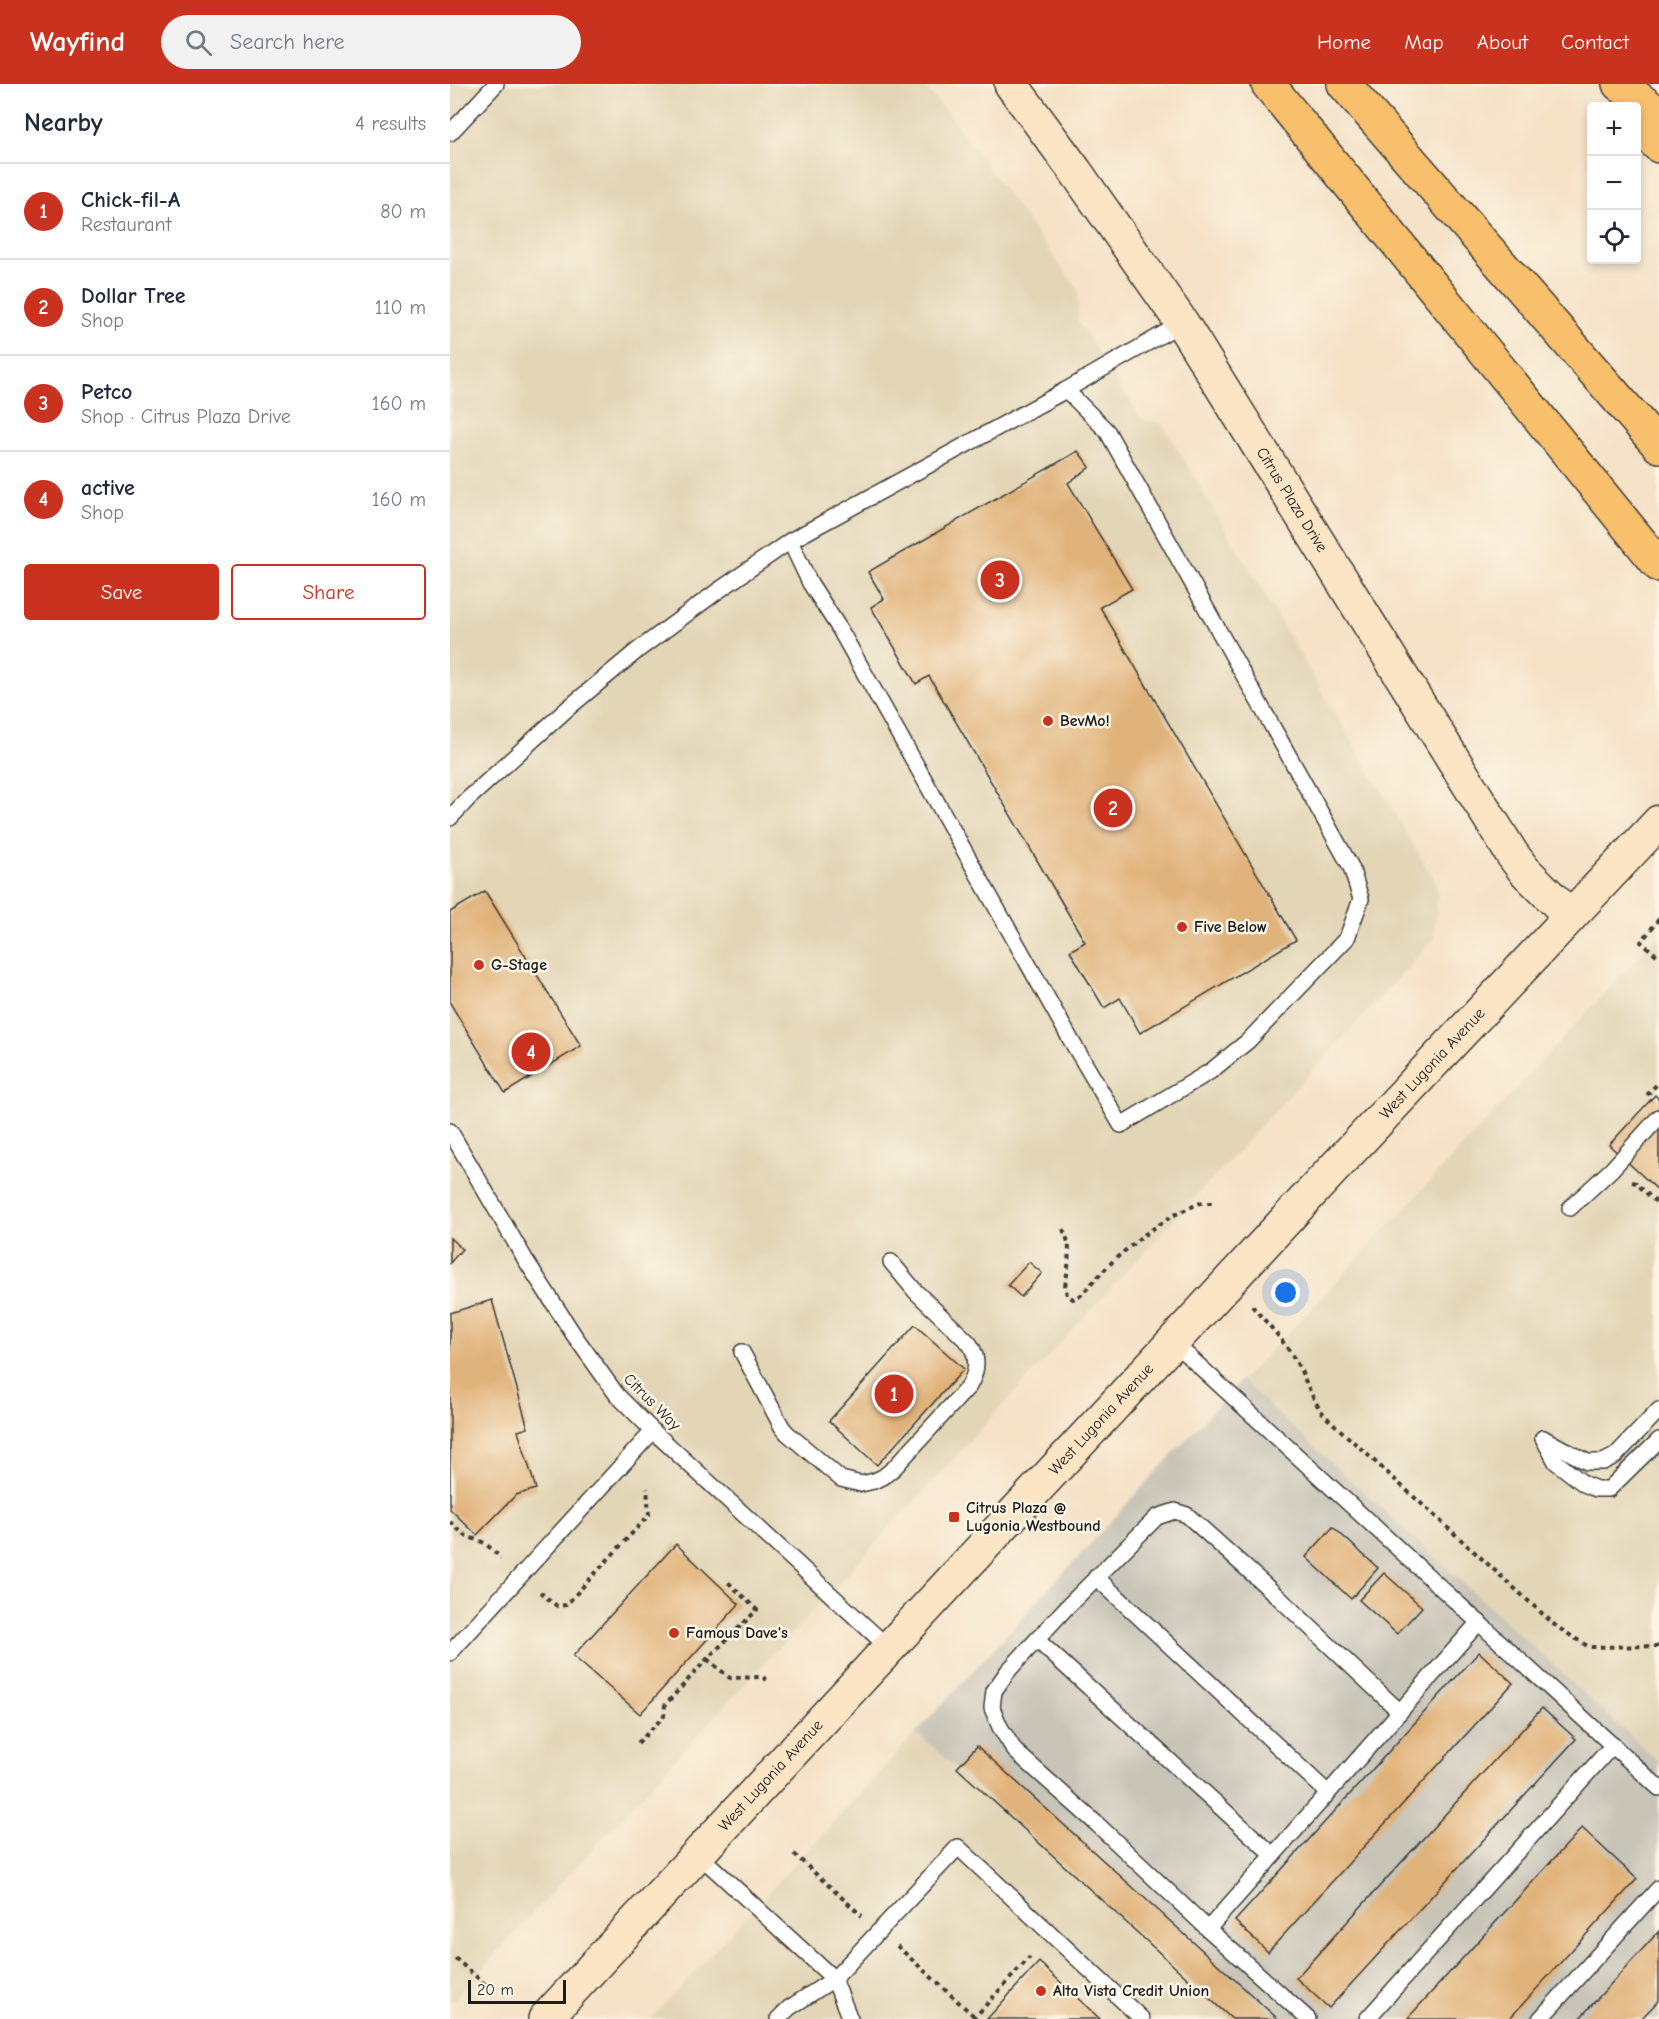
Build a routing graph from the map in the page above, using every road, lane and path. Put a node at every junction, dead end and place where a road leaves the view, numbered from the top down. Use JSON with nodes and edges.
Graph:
{"nodes":[{"id":1,"x":496,"y":84,"type":"edge"},
{"id":2,"x":1011,"y":84,"type":"edge"},
{"id":3,"x":1268,"y":84,"type":"edge"},
{"id":4,"x":1344,"y":84,"type":"edge"},
{"id":5,"x":1594,"y":84,"type":"edge"},
{"id":6,"x":1619,"y":84,"type":"edge"},
{"id":7,"x":1613,"y":102,"type":"edge"},
{"id":8,"x":1659,"y":114,"type":"edge"},
{"id":9,"x":1641,"y":129,"type":"edge"},
{"id":10,"x":450,"y":133,"type":"edge"},
{"id":11,"x":1659,"y":146,"type":"edge"},
{"id":12,"x":1182,"y":323,"type":"junction"},
{"id":13,"x":1066,"y":390,"type":"junction"},
{"id":14,"x":1659,"y":446,"type":"edge"},
{"id":15,"x":790,"y":541,"type":"junction"},
{"id":16,"x":1659,"y":565,"type":"edge"},
{"id":17,"x":450,"y":818,"type":"edge"},
{"id":18,"x":1659,"y":822,"type":"edge"},
{"id":19,"x":1570,"y":916,"type":"junction"},
{"id":20,"x":1659,"y":919,"type":"edge"},
{"id":21,"x":1659,"y":957,"type":"edge"},
{"id":22,"x":1659,"y":1117,"type":"edge"},
{"id":23,"x":450,"y":1131,"type":"edge"},
{"id":24,"x":1214,"y":1203,"type":"dead end"},
{"id":25,"x":1570,"y":1208,"type":"dead end"},
{"id":26,"x":1063,"y":1229,"type":"dead end"},
{"id":27,"x":891,"y":1262,"type":"dead end"},
{"id":28,"x":1230,"y":1280,"type":"junction"},
{"id":29,"x":1173,"y":1342,"type":"junction"},
{"id":30,"x":742,"y":1352,"type":"dead end"},
{"id":31,"x":1659,"y":1410,"type":"edge"},
{"id":32,"x":653,"y":1431,"type":"junction"},
{"id":33,"x":1659,"y":1440,"type":"edge"},
{"id":34,"x":647,"y":1488,"type":"dead end"},
{"id":35,"x":450,"y":1522,"type":"edge"},
{"id":36,"x":501,"y":1557,"type":"dead end"},
{"id":37,"x":1096,"y":1577,"type":"junction"},
{"id":38,"x":728,"y":1582,"type":"dead end"},
{"id":39,"x":540,"y":1592,"type":"dead end"},
{"id":40,"x":1479,"y":1622,"type":"junction"},
{"id":41,"x":1037,"y":1640,"type":"junction"},
{"id":42,"x":1659,"y":1646,"type":"edge"},
{"id":43,"x":889,"y":1648,"type":"junction"},
{"id":44,"x":450,"y":1653,"type":"edge"},
{"id":45,"x":707,"y":1659,"type":"junction"},
{"id":46,"x":769,"y":1681,"type":"dead end"},
{"id":47,"x":1400,"y":1712,"type":"junction"},
{"id":48,"x":638,"y":1743,"type":"dead end"},
{"id":49,"x":1613,"y":1745,"type":"junction"},
{"id":50,"x":1659,"y":1788,"type":"edge"},
{"id":51,"x":1329,"y":1793,"type":"junction"},
{"id":52,"x":698,"y":1854,"type":"junction"},
{"id":53,"x":1273,"y":1855,"type":"junction"},
{"id":54,"x":1659,"y":1888,"type":"edge"},
{"id":55,"x":1208,"y":1929,"type":"junction"},
{"id":56,"x":1030,"y":1957,"type":"dead end"},
{"id":57,"x":455,"y":1958,"type":"dead end"},
{"id":58,"x":834,"y":1979,"type":"junction"},
{"id":59,"x":488,"y":1987,"type":"dead end"},
{"id":60,"x":545,"y":2019,"type":"edge"},
{"id":61,"x":778,"y":2019,"type":"edge"},
{"id":62,"x":850,"y":2019,"type":"edge"},
{"id":63,"x":973,"y":2019,"type":"edge"},
{"id":64,"x":1142,"y":2019,"type":"edge"},
{"id":65,"x":1308,"y":2019,"type":"edge"},
{"id":66,"x":1367,"y":2019,"type":"edge"},
{"id":67,"x":1540,"y":2019,"type":"edge"}],
"edges":[{"from":1,"to":10,"type":"lane"},
{"from":2,"to":12,"type":"main road","name":"Citrus Plaza Drive"},
{"from":3,"to":16,"type":"highway"},
{"from":4,"to":14,"type":"highway"},
{"from":5,"to":7,"type":"highway"},
{"from":6,"to":8,"type":"highway"},
{"from":9,"to":11,"type":"highway"},
{"from":12,"to":13,"type":"lane"},
{"from":12,"to":19,"type":"main road","name":"Citrus Plaza Drive"},
{"from":13,"to":15,"type":"lane"},
{"from":13,"to":15,"type":"lane"},
{"from":15,"to":17,"type":"lane"},
{"from":18,"to":19,"type":"main road","name":"West Lugonia Avenue"},
{"from":19,"to":28,"type":"main road","name":"West Lugonia Avenue"},
{"from":20,"to":21,"type":"path"},
{"from":22,"to":25,"type":"lane"},
{"from":23,"to":32,"type":"lane","name":"Citrus Way"},
{"from":24,"to":26,"type":"path"},
{"from":27,"to":30,"type":"lane"},
{"from":28,"to":29,"type":"main road","name":"West Lugonia Avenue"},
{"from":28,"to":42,"type":"path"},
{"from":29,"to":40,"type":"lane"},
{"from":29,"to":43,"type":"main road","name":"West Lugonia Avenue"},
{"from":31,"to":33,"type":"lane"},
{"from":32,"to":43,"type":"lane","name":"Citrus Way"},
{"from":32,"to":44,"type":"lane"},
{"from":34,"to":39,"type":"path"},
{"from":35,"to":36,"type":"path"},
{"from":37,"to":41,"type":"lane"},
{"from":37,"to":47,"type":"lane"},
{"from":37,"to":51,"type":"lane"},
{"from":38,"to":45,"type":"path"},
{"from":40,"to":47,"type":"lane"},
{"from":40,"to":49,"type":"lane"},
{"from":41,"to":53,"type":"lane"},
{"from":41,"to":55,"type":"lane"},
{"from":43,"to":52,"type":"main road","name":"West Lugonia Avenue"},
{"from":45,"to":46,"type":"path"},
{"from":45,"to":48,"type":"path"},
{"from":47,"to":51,"type":"lane"},
{"from":49,"to":50,"type":"lane"},
{"from":49,"to":66,"type":"lane"},
{"from":51,"to":53,"type":"lane"},
{"from":52,"to":58,"type":"lane"},
{"from":52,"to":60,"type":"main road","name":"West Lugonia Avenue"},
{"from":53,"to":55,"type":"lane"},
{"from":54,"to":67,"type":"lane"},
{"from":55,"to":65,"type":"lane"},
{"from":56,"to":63,"type":"path"},
{"from":57,"to":59,"type":"path"},
{"from":58,"to":61,"type":"lane"},
{"from":58,"to":62,"type":"lane"},
{"from":58,"to":64,"type":"lane"}]}
